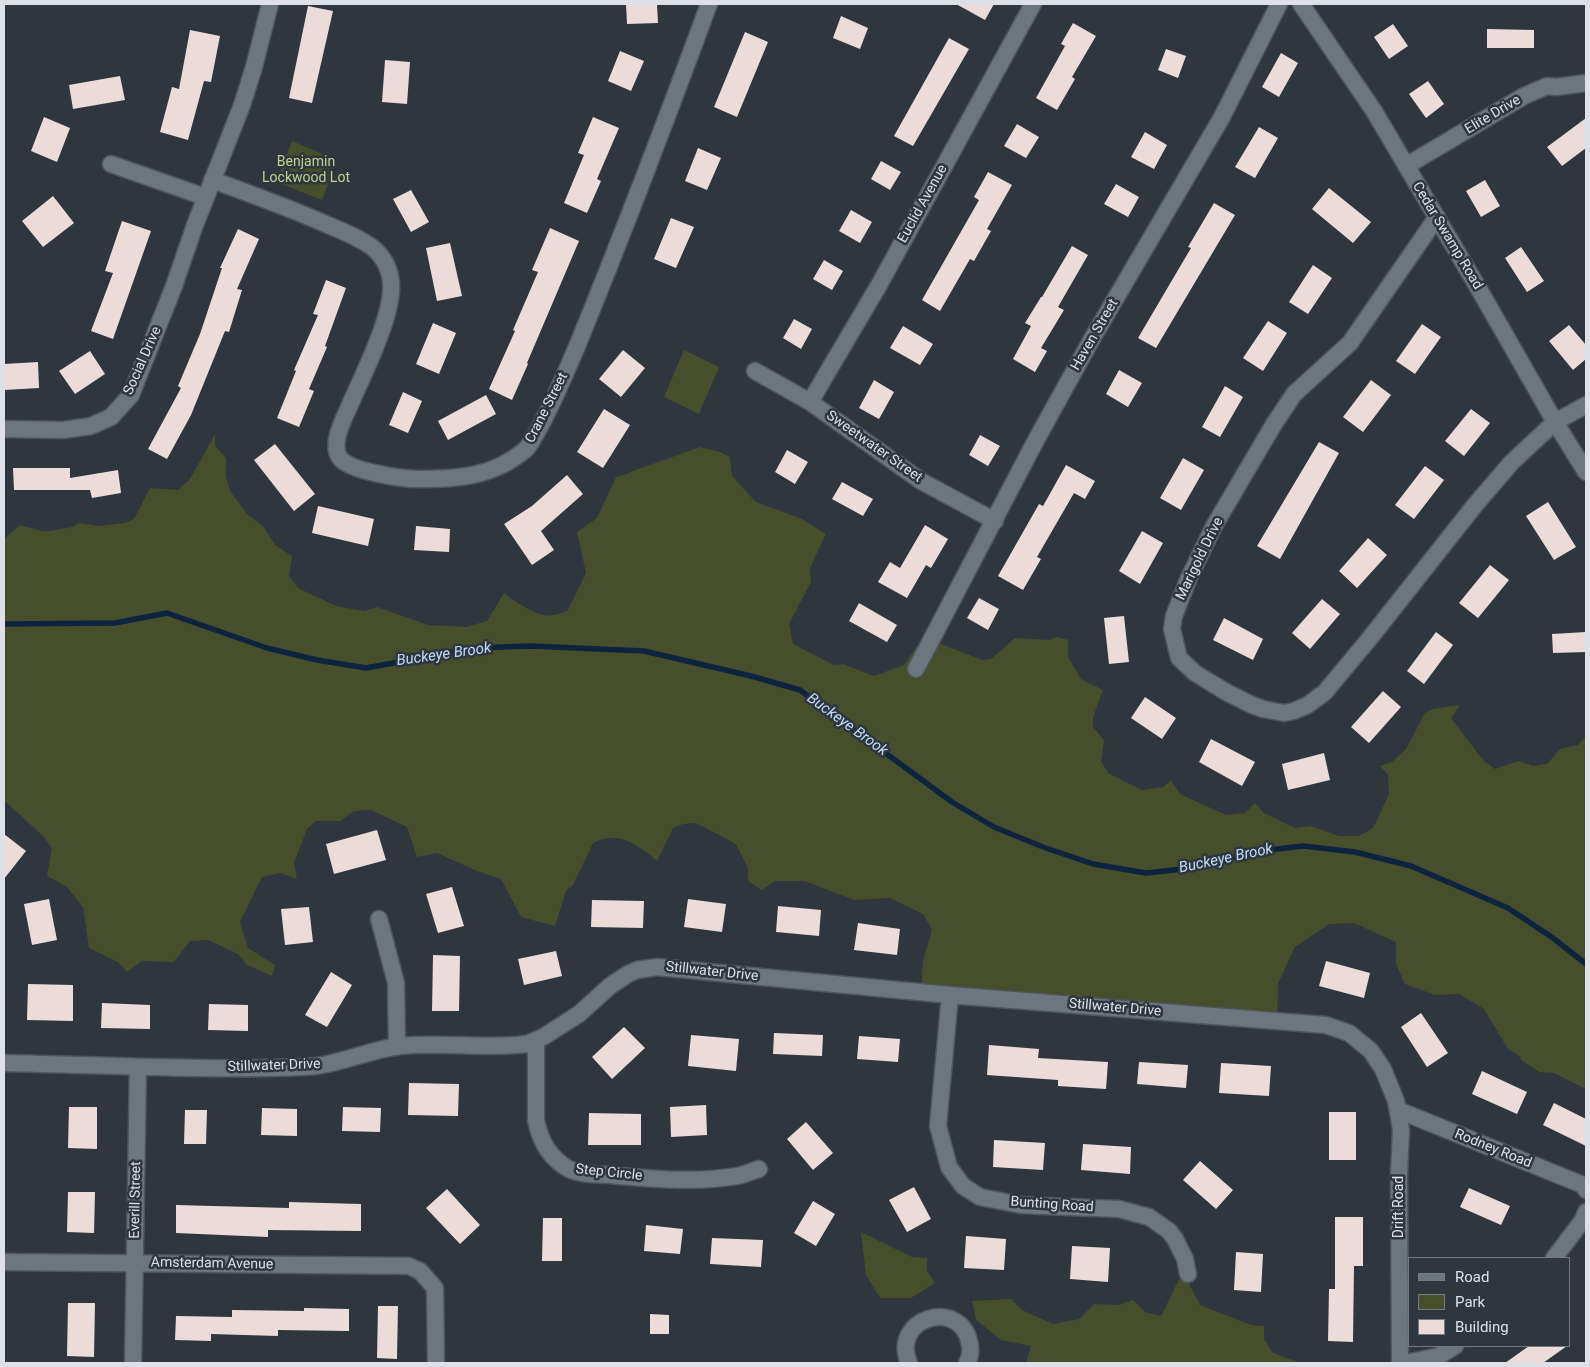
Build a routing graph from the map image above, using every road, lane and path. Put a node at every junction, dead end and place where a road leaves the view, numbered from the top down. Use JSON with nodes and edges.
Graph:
{"nodes":[{"id":1,"x":270,"y":4,"type":"edge"},
{"id":2,"x":709,"y":4,"type":"edge"},
{"id":3,"x":1033,"y":4,"type":"edge"},
{"id":4,"x":1279,"y":4,"type":"edge"},
{"id":5,"x":1301,"y":4,"type":"edge"},
{"id":6,"x":1586,"y":82,"type":"edge"},
{"id":7,"x":111,"y":164,"type":"dead end"},
{"id":8,"x":1406,"y":166,"type":"junction"},
{"id":9,"x":212,"y":180,"type":"junction"},
{"id":10,"x":205,"y":197,"type":"junction"},
{"id":11,"x":1437,"y":218,"type":"junction"},
{"id":12,"x":755,"y":371,"type":"dead end"},
{"id":13,"x":810,"y":402,"type":"junction"},
{"id":14,"x":1586,"y":405,"type":"edge"},
{"id":15,"x":1555,"y":422,"type":"junction"},
{"id":16,"x":4,"y":429,"type":"edge"},
{"id":17,"x":1586,"y":472,"type":"edge"},
{"id":18,"x":995,"y":520,"type":"junction"},
{"id":19,"x":916,"y":669,"type":"dead end"},
{"id":20,"x":379,"y":919,"type":"dead end"},
{"id":21,"x":950,"y":995,"type":"junction"},
{"id":22,"x":536,"y":1040,"type":"junction"},
{"id":23,"x":397,"y":1046,"type":"junction"},
{"id":24,"x":4,"y":1062,"type":"edge"},
{"id":25,"x":138,"y":1068,"type":"junction"},
{"id":26,"x":1398,"y":1110,"type":"junction"},
{"id":27,"x":759,"y":1169,"type":"dead end"},
{"id":28,"x":1586,"y":1190,"type":"edge"},
{"id":29,"x":1586,"y":1212,"type":"edge"},
{"id":30,"x":1555,"y":1257,"type":"edge"},
{"id":31,"x":4,"y":1262,"type":"edge"},
{"id":32,"x":135,"y":1262,"type":"junction"},
{"id":33,"x":1188,"y":1274,"type":"dead end"},
{"id":34,"x":1453,"y":1347,"type":"edge"},
{"id":35,"x":133,"y":1363,"type":"edge"},
{"id":36,"x":436,"y":1363,"type":"edge"},
{"id":37,"x":909,"y":1363,"type":"edge"},
{"id":38,"x":967,"y":1363,"type":"edge"},
{"id":39,"x":1400,"y":1363,"type":"edge"},
{"id":40,"x":1406,"y":1363,"type":"edge"}],
"edges":[{"from":1,"to":9,"type":"street","name":"Social Drive"},
{"from":2,"to":9,"type":"street","name":"Crane Street"},
{"from":3,"to":13,"type":"street","name":"Euclid Avenue"},
{"from":4,"to":18,"type":"street","name":"Haven Street"},
{"from":5,"to":8,"type":"street","name":"Cedar Swamp Road"},
{"from":6,"to":8,"type":"street","name":"Elite Drive"},
{"from":7,"to":10,"type":"street"},
{"from":8,"to":11,"type":"street","name":"Cedar Swamp Road"},
{"from":9,"to":10,"type":"street","name":"Social Drive"},
{"from":10,"to":16,"type":"street","name":"Social Drive"},
{"from":11,"to":15,"type":"street","name":"Cedar Swamp Road"},
{"from":11,"to":15,"type":"street","name":"Marigold Drive"},
{"from":12,"to":13,"type":"street","name":"Sweetwater Street"},
{"from":13,"to":18,"type":"street","name":"Sweetwater Street"},
{"from":14,"to":15,"type":"street"},
{"from":15,"to":17,"type":"street","name":"Cedar Swamp Road"},
{"from":18,"to":19,"type":"street","name":"Haven Street"},
{"from":20,"to":23,"type":"street"},
{"from":21,"to":22,"type":"street","name":"Stillwater Drive"},
{"from":21,"to":26,"type":"street","name":"Stillwater Drive"},
{"from":21,"to":33,"type":"street","name":"Bunting Road"},
{"from":22,"to":23,"type":"street","name":"Stillwater Drive"},
{"from":22,"to":27,"type":"street","name":"Step Circle"},
{"from":23,"to":25,"type":"street","name":"Stillwater Drive"},
{"from":24,"to":25,"type":"street","name":"Stillwater Drive"},
{"from":25,"to":32,"type":"street","name":"Everill Street"},
{"from":26,"to":28,"type":"street","name":"Rodney Road"},
{"from":26,"to":39,"type":"street","name":"Drift Road"},
{"from":29,"to":30,"type":"street"},
{"from":31,"to":32,"type":"street","name":"Amsterdam Avenue"},
{"from":32,"to":35,"type":"street","name":"Everill Street"},
{"from":32,"to":36,"type":"street","name":"Amsterdam Avenue"},
{"from":34,"to":40,"type":"street"},
{"from":37,"to":38,"type":"street"}]}
